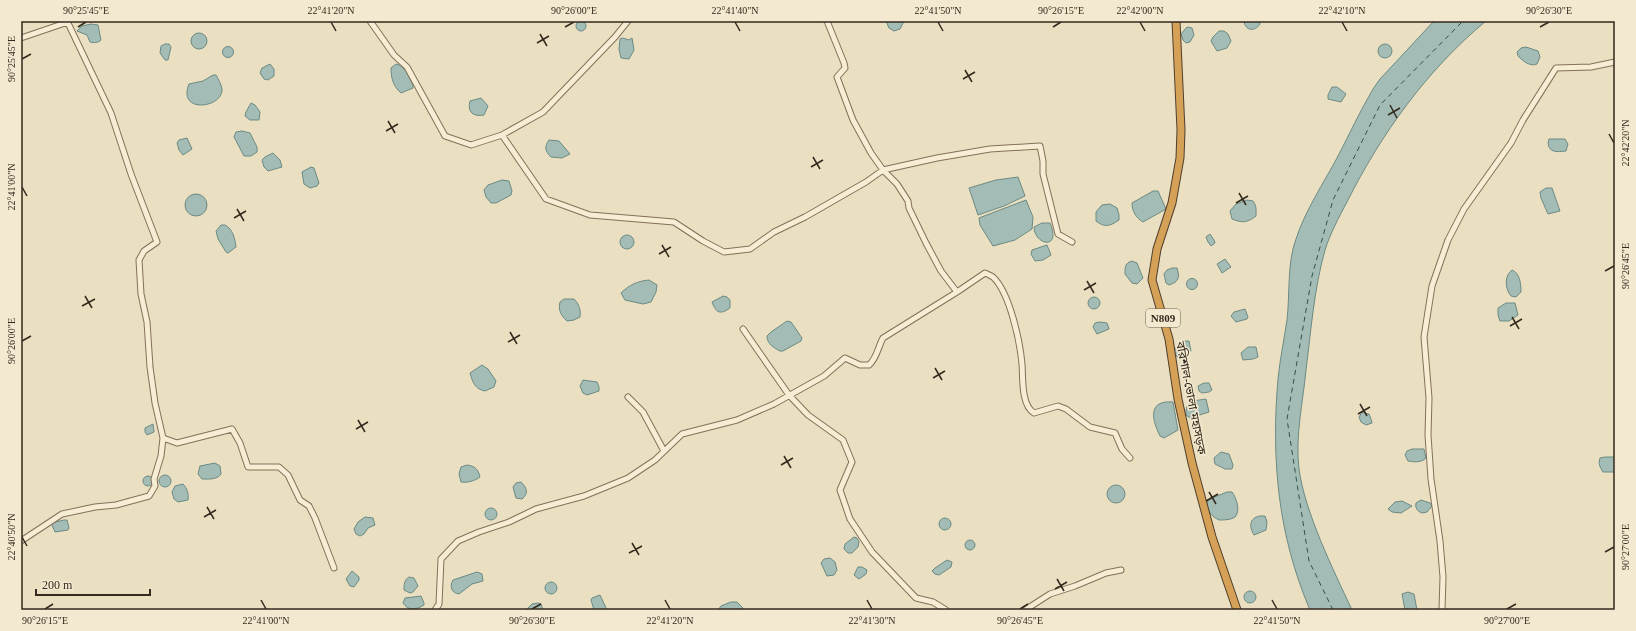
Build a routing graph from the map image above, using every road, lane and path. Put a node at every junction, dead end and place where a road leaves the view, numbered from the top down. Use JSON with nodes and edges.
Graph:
{"nodes":[{"id":1,"x":370,"y":21,"type":"edge"},
{"id":2,"x":628,"y":21,"type":"edge"},
{"id":3,"x":827,"y":21,"type":"edge"},
{"id":4,"x":1176,"y":21,"type":"edge"},
{"id":5,"x":67,"y":22,"type":"edge"},
{"id":6,"x":21,"y":38,"type":"edge"},
{"id":7,"x":1615,"y":62,"type":"edge"},
{"id":8,"x":502,"y":135,"type":"junction"},
{"id":9,"x":883,"y":170,"type":"junction"},
{"id":10,"x":1072,"y":242,"type":"dead end"},
{"id":11,"x":957,"y":292,"type":"junction"},
{"id":12,"x":743,"y":329,"type":"dead end"},
{"id":13,"x":789,"y":395,"type":"junction"},
{"id":14,"x":628,"y":397,"type":"dead end"},
{"id":15,"x":163,"y":438,"type":"junction"},
{"id":16,"x":664,"y":451,"type":"junction"},
{"id":17,"x":1130,"y":458,"type":"dead end"},
{"id":18,"x":21,"y":541,"type":"edge"},
{"id":19,"x":334,"y":568,"type":"dead end"},
{"id":20,"x":1121,"y":570,"type":"dead end"},
{"id":21,"x":435,"y":610,"type":"edge"},
{"id":22,"x":946,"y":610,"type":"edge"},
{"id":23,"x":1025,"y":610,"type":"edge"},
{"id":24,"x":1237,"y":610,"type":"edge"},
{"id":25,"x":1442,"y":610,"type":"edge"}],
"edges":[{"from":1,"to":8,"type":"street"},
{"from":2,"to":8,"type":"street"},
{"from":3,"to":9,"type":"street"},
{"from":4,"to":24,"type":"highway","name":"বরিশাল-ভোলা মহাসড়ক","number":"N809"},
{"from":5,"to":6,"type":"street"},
{"from":5,"to":15,"type":"street"},
{"from":7,"to":25,"type":"street"},
{"from":8,"to":9,"type":"street"},
{"from":9,"to":10,"type":"street"},
{"from":9,"to":11,"type":"street"},
{"from":11,"to":13,"type":"street"},
{"from":11,"to":17,"type":"street"},
{"from":12,"to":13,"type":"street"},
{"from":13,"to":16,"type":"street"},
{"from":13,"to":22,"type":"street"},
{"from":14,"to":16,"type":"street"},
{"from":15,"to":18,"type":"street"},
{"from":15,"to":19,"type":"street"},
{"from":16,"to":21,"type":"street"},
{"from":20,"to":23,"type":"street"}]}
